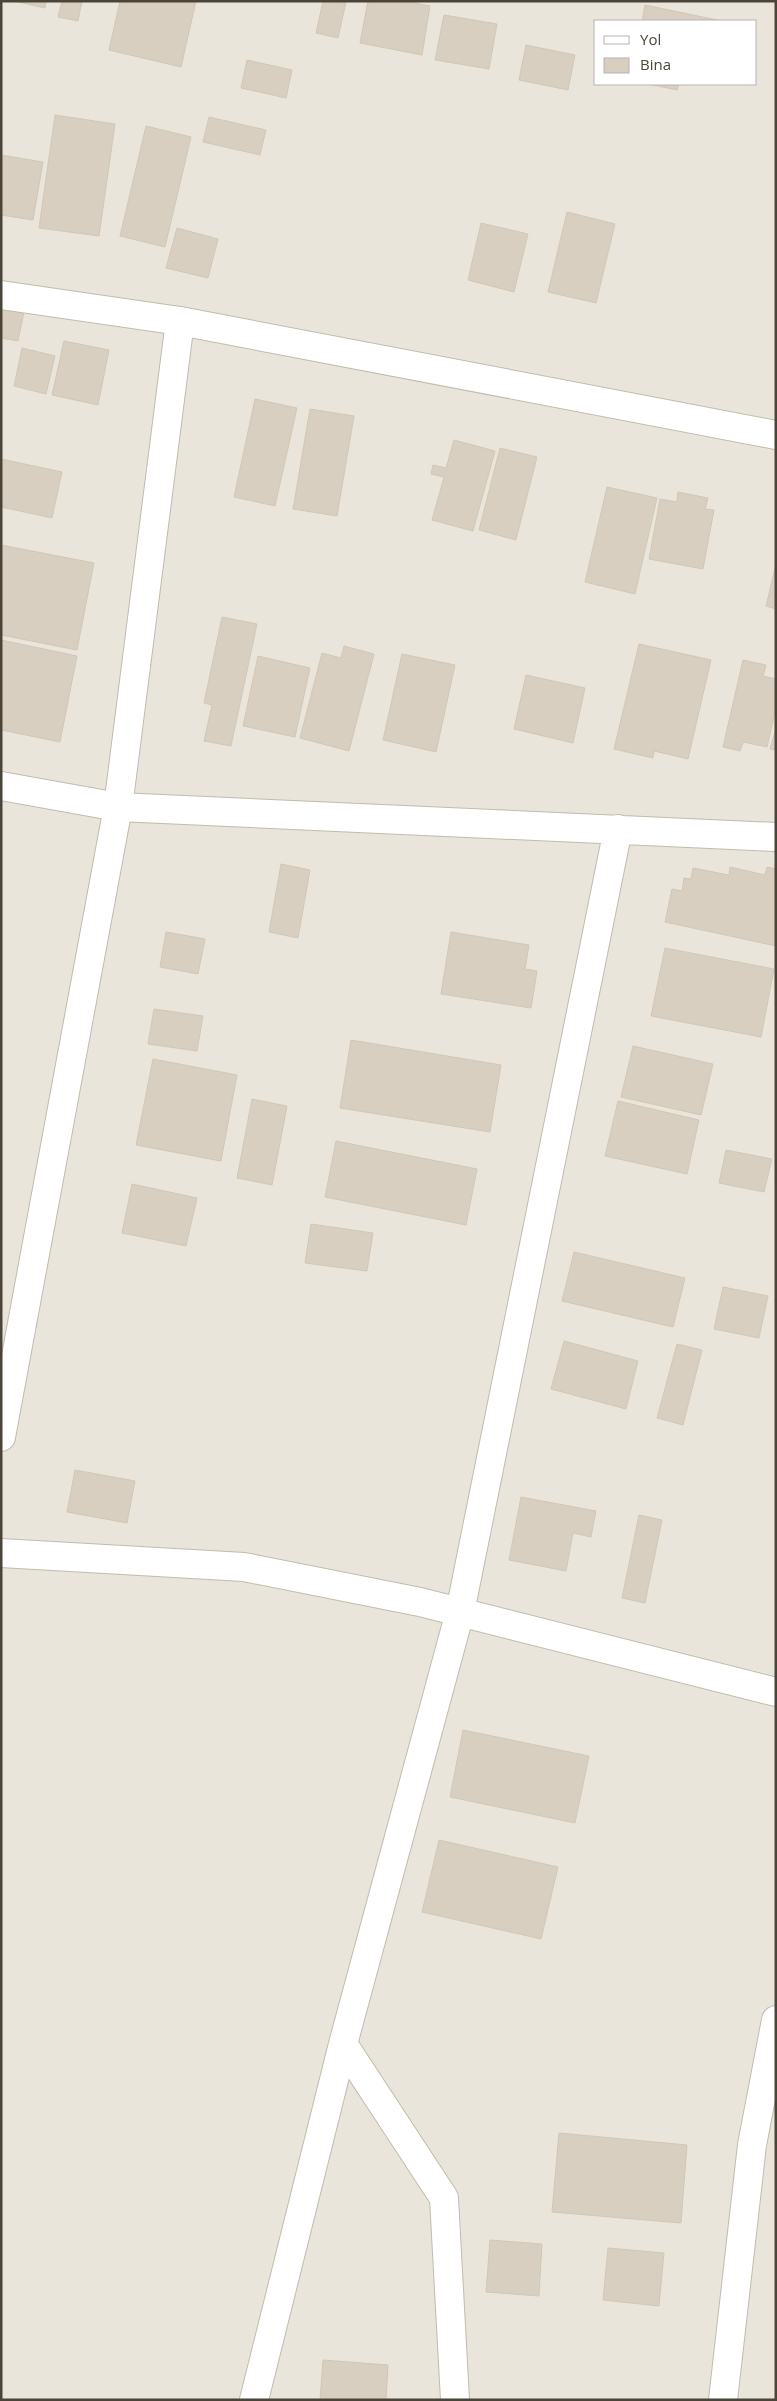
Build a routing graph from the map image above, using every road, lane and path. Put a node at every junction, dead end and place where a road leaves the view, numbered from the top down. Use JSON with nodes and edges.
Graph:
{"nodes":[{"id":1,"x":1,"y":295,"type":"edge"},
{"id":2,"x":180,"y":321,"type":"junction"},
{"id":3,"x":776,"y":435,"type":"edge"},
{"id":4,"x":1,"y":786,"type":"edge"},
{"id":5,"x":118,"y":807,"type":"junction"},
{"id":6,"x":618,"y":829,"type":"junction"},
{"id":7,"x":776,"y":837,"type":"edge"},
{"id":8,"x":1,"y":1437,"type":"edge"},
{"id":9,"x":1,"y":1553,"type":"edge"},
{"id":10,"x":460,"y":1612,"type":"junction"},
{"id":11,"x":776,"y":1692,"type":"edge"},
{"id":12,"x":776,"y":2020,"type":"edge"},
{"id":13,"x":343,"y":2044,"type":"junction"},
{"id":14,"x":764,"y":2147,"type":"edge"},
{"id":15,"x":254,"y":2400,"type":"edge"},
{"id":16,"x":455,"y":2400,"type":"edge"},
{"id":17,"x":724,"y":2400,"type":"edge"}],
"edges":[{"from":1,"to":2,"type":"street"},
{"from":2,"to":3,"type":"street"},
{"from":2,"to":5,"type":"street"},
{"from":4,"to":5,"type":"street"},
{"from":5,"to":6,"type":"street"},
{"from":5,"to":8,"type":"street"},
{"from":6,"to":7,"type":"street"},
{"from":6,"to":10,"type":"street"},
{"from":9,"to":10,"type":"street"},
{"from":10,"to":11,"type":"street"},
{"from":10,"to":13,"type":"street"},
{"from":12,"to":14,"type":"street"},
{"from":13,"to":15,"type":"street"},
{"from":13,"to":16,"type":"street"},
{"from":14,"to":17,"type":"street"}]}
